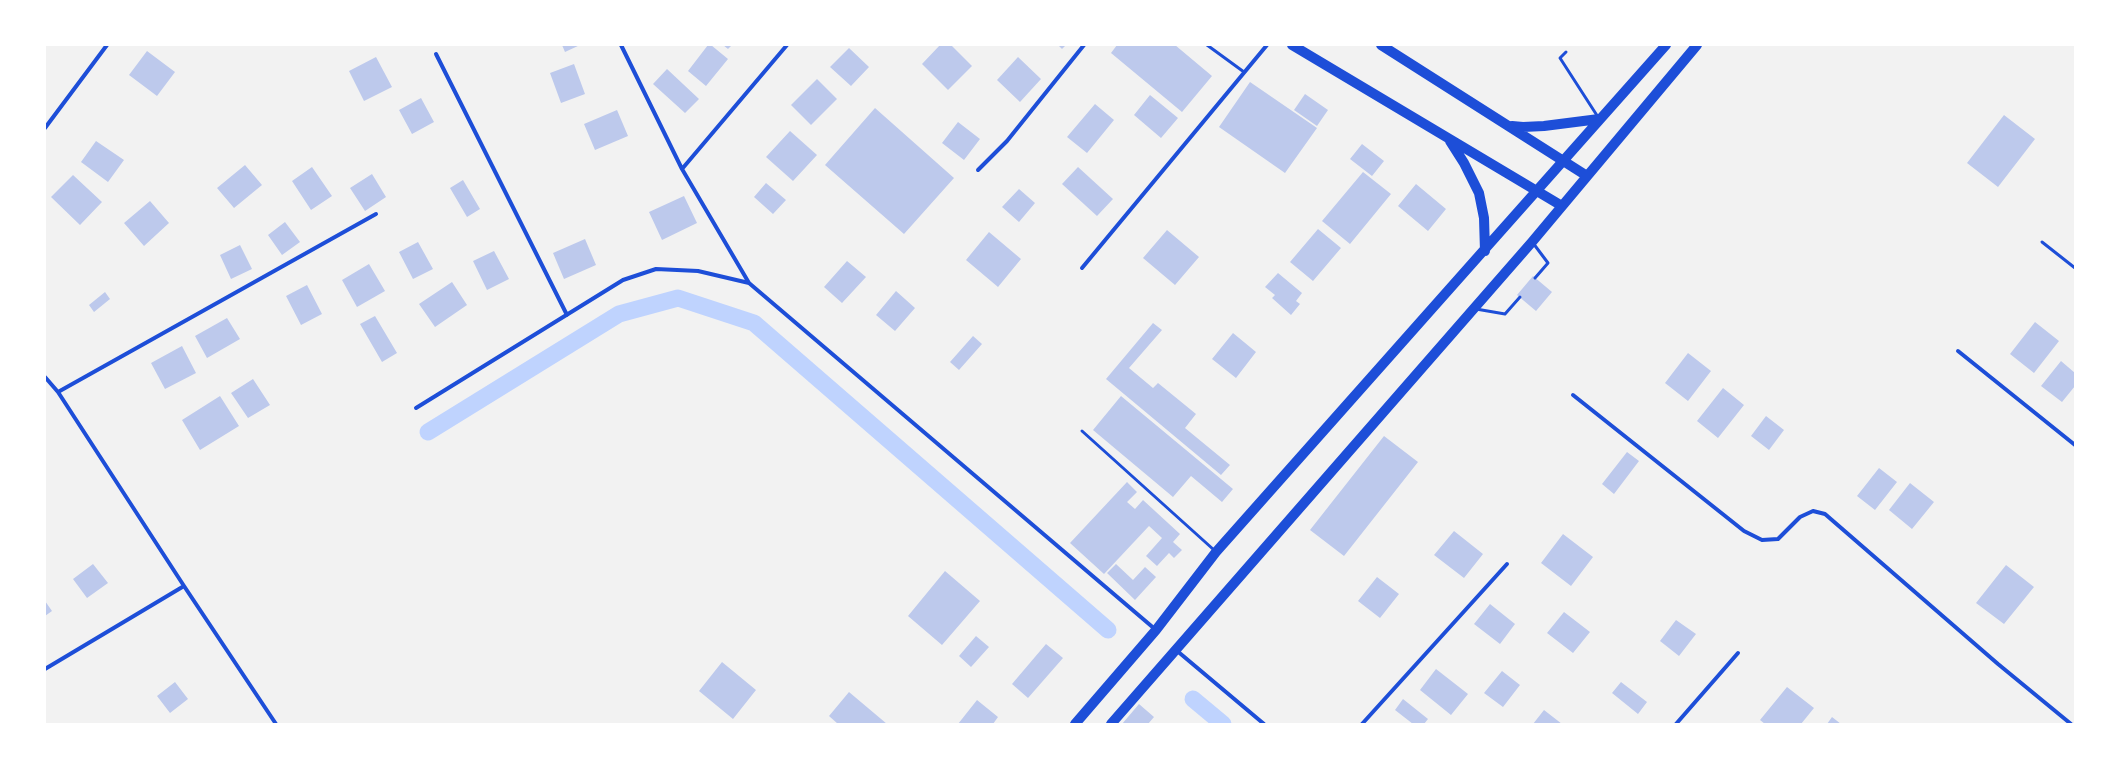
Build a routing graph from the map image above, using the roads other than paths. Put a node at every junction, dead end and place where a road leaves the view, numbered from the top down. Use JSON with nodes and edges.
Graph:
{"nodes":[{"id":1,"x":107,"y":45,"type":"edge"},
{"id":2,"x":620,"y":45,"type":"edge"},
{"id":3,"x":787,"y":45,"type":"edge"},
{"id":4,"x":1084,"y":45,"type":"edge"},
{"id":5,"x":1207,"y":45,"type":"edge"},
{"id":6,"x":1267,"y":45,"type":"edge"},
{"id":7,"x":1292,"y":45,"type":"edge"},
{"id":8,"x":1381,"y":45,"type":"edge"},
{"id":9,"x":1666,"y":45,"type":"edge"},
{"id":10,"x":1698,"y":45,"type":"edge"},
{"id":11,"x":1566,"y":52,"type":"dead end"},
{"id":12,"x":436,"y":54,"type":"dead end"},
{"id":13,"x":1244,"y":72,"type":"junction"},
{"id":14,"x":1599,"y":119,"type":"junction"},
{"id":15,"x":1508,"y":125,"type":"junction"},
{"id":16,"x":45,"y":128,"type":"edge"},
{"id":17,"x":1448,"y":138,"type":"junction"},
{"id":18,"x":1564,"y":160,"type":"junction"},
{"id":19,"x":682,"y":169,"type":"junction"},
{"id":20,"x":978,"y":170,"type":"dead end"},
{"id":21,"x":1587,"y":176,"type":"junction"},
{"id":22,"x":1537,"y":191,"type":"junction"},
{"id":23,"x":1562,"y":206,"type":"junction"},
{"id":24,"x":376,"y":214,"type":"dead end"},
{"id":25,"x":1532,"y":242,"type":"junction"},
{"id":26,"x":2042,"y":242,"type":"dead end"},
{"id":27,"x":1485,"y":251,"type":"junction"},
{"id":28,"x":1082,"y":268,"type":"dead end"},
{"id":29,"x":2075,"y":268,"type":"edge"},
{"id":30,"x":1535,"y":278,"type":"dead end"},
{"id":31,"x":749,"y":283,"type":"junction"},
{"id":32,"x":1520,"y":297,"type":"dead end"},
{"id":33,"x":1474,"y":309,"type":"junction"},
{"id":34,"x":567,"y":315,"type":"junction"},
{"id":35,"x":1958,"y":351,"type":"dead end"},
{"id":36,"x":45,"y":377,"type":"edge"},
{"id":37,"x":58,"y":392,"type":"junction"},
{"id":38,"x":1573,"y":395,"type":"dead end"},
{"id":39,"x":416,"y":408,"type":"dead end"},
{"id":40,"x":1082,"y":431,"type":"dead end"},
{"id":41,"x":2075,"y":445,"type":"edge"},
{"id":42,"x":1216,"y":552,"type":"junction"},
{"id":43,"x":1507,"y":564,"type":"dead end"},
{"id":44,"x":184,"y":586,"type":"junction"},
{"id":45,"x":1156,"y":630,"type":"junction"},
{"id":46,"x":1176,"y":649,"type":"junction"},
{"id":47,"x":1738,"y":652,"type":"dead end"},
{"id":48,"x":45,"y":670,"type":"edge"},
{"id":49,"x":276,"y":724,"type":"edge"},
{"id":50,"x":1075,"y":724,"type":"edge"},
{"id":51,"x":1111,"y":724,"type":"edge"},
{"id":52,"x":1264,"y":724,"type":"edge"},
{"id":53,"x":1362,"y":724,"type":"edge"},
{"id":54,"x":1676,"y":724,"type":"edge"},
{"id":55,"x":2071,"y":724,"type":"edge"}],
"edges":[{"from":1,"to":16,"type":"street"},
{"from":2,"to":19,"type":"street"},
{"from":3,"to":19,"type":"street"},
{"from":4,"to":20,"type":"street"},
{"from":5,"to":13,"type":"lane"},
{"from":6,"to":13,"type":"street"},
{"from":7,"to":17,"type":"main road"},
{"from":8,"to":15,"type":"main road"},
{"from":9,"to":14,"type":"main road"},
{"from":10,"to":21,"type":"main road"},
{"from":11,"to":14,"type":"lane"},
{"from":12,"to":34,"type":"street"},
{"from":13,"to":28,"type":"street"},
{"from":14,"to":15,"type":"main road"},
{"from":14,"to":18,"type":"main road"},
{"from":15,"to":18,"type":"main road"},
{"from":17,"to":22,"type":"main road"},
{"from":17,"to":27,"type":"main road"},
{"from":18,"to":21,"type":"main road"},
{"from":18,"to":22,"type":"main road"},
{"from":19,"to":31,"type":"street"},
{"from":21,"to":23,"type":"main road"},
{"from":22,"to":23,"type":"main road"},
{"from":22,"to":27,"type":"main road"},
{"from":23,"to":25,"type":"main road"},
{"from":24,"to":37,"type":"street"},
{"from":25,"to":30,"type":"lane"},
{"from":25,"to":33,"type":"main road"},
{"from":26,"to":29,"type":"lane"},
{"from":27,"to":42,"type":"main road"},
{"from":31,"to":34,"type":"street"},
{"from":31,"to":45,"type":"street"},
{"from":32,"to":33,"type":"lane"},
{"from":33,"to":46,"type":"main road"},
{"from":34,"to":39,"type":"street"},
{"from":35,"to":41,"type":"street"},
{"from":36,"to":37,"type":"street"},
{"from":37,"to":44,"type":"street"},
{"from":38,"to":55,"type":"street"},
{"from":40,"to":42,"type":"lane"},
{"from":42,"to":45,"type":"main road"},
{"from":43,"to":53,"type":"street"},
{"from":44,"to":48,"type":"street"},
{"from":44,"to":49,"type":"street"},
{"from":45,"to":50,"type":"main road"},
{"from":46,"to":51,"type":"main road"},
{"from":46,"to":52,"type":"street"},
{"from":47,"to":54,"type":"street"}]}
